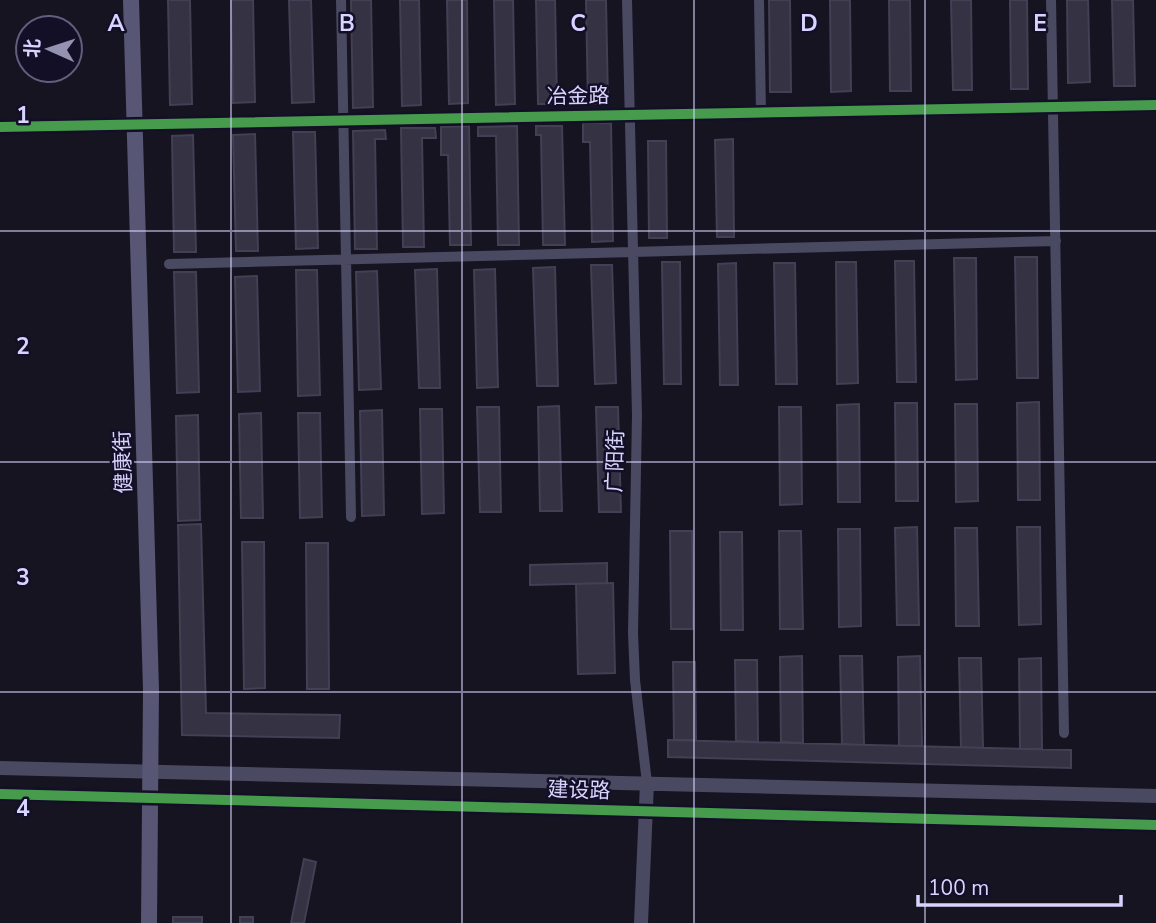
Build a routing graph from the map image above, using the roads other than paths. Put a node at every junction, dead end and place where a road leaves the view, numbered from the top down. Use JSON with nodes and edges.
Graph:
{"nodes":[{"id":1,"x":131,"y":0,"type":"edge"},
{"id":2,"x":341,"y":0,"type":"edge"},
{"id":3,"x":627,"y":0,"type":"edge"},
{"id":4,"x":759,"y":0,"type":"edge"},
{"id":5,"x":1051,"y":0,"type":"edge"},
{"id":6,"x":1156,"y":105,"type":"edge"},
{"id":7,"x":1052,"y":107,"type":"junction"},
{"id":8,"x":761,"y":112,"type":"junction"},
{"id":9,"x":630,"y":114,"type":"junction"},
{"id":10,"x":343,"y":119,"type":"junction"},
{"id":11,"x":135,"y":122,"type":"junction"},
{"id":12,"x":0,"y":127,"type":"edge"},
{"id":13,"x":1056,"y":241,"type":"junction"},
{"id":14,"x":633,"y":250,"type":"junction"},
{"id":15,"x":346,"y":259,"type":"junction"},
{"id":16,"x":169,"y":264,"type":"dead end"},
{"id":17,"x":351,"y":517,"type":"dead end"},
{"id":18,"x":1064,"y":733,"type":"dead end"},
{"id":19,"x":0,"y":768,"type":"edge"},
{"id":20,"x":150,"y":772,"type":"junction"},
{"id":21,"x":647,"y":783,"type":"junction"},
{"id":22,"x":0,"y":794,"type":"edge"},
{"id":23,"x":1156,"y":796,"type":"edge"},
{"id":24,"x":150,"y":798,"type":"junction"},
{"id":25,"x":646,"y":811,"type":"junction"},
{"id":26,"x":1156,"y":825,"type":"edge"},
{"id":27,"x":149,"y":923,"type":"edge"},
{"id":28,"x":641,"y":923,"type":"edge"}],
"edges":[{"from":1,"to":11,"type":"main road","name":"健康街"},
{"from":2,"to":10,"type":"street"},
{"from":3,"to":9,"type":"street","name":"广阳街"},
{"from":4,"to":8,"type":"street"},
{"from":5,"to":7,"type":"street"},
{"from":6,"to":7,"type":"street","name":"冶金路"},
{"from":7,"to":8,"type":"street","name":"冶金路"},
{"from":7,"to":13,"type":"street"},
{"from":8,"to":9,"type":"street","name":"冶金路"},
{"from":9,"to":10,"type":"street","name":"冶金路"},
{"from":9,"to":14,"type":"street","name":"广阳街"},
{"from":10,"to":11,"type":"street","name":"冶金路"},
{"from":10,"to":15,"type":"street"},
{"from":11,"to":12,"type":"street","name":"冶金路"},
{"from":11,"to":20,"type":"main road","name":"健康街"},
{"from":13,"to":14,"type":"street"},
{"from":13,"to":18,"type":"street"},
{"from":14,"to":15,"type":"street"},
{"from":14,"to":21,"type":"street","name":"广阳街"},
{"from":15,"to":16,"type":"street"},
{"from":15,"to":17,"type":"street"},
{"from":19,"to":20,"type":"street","name":"建设路"},
{"from":20,"to":21,"type":"street","name":"建设路"},
{"from":20,"to":24,"type":"main road","name":"健康街"},
{"from":21,"to":23,"type":"street","name":"建设路"},
{"from":21,"to":25,"type":"street","name":"广阳街"},
{"from":22,"to":24,"type":"street","name":"建设路"},
{"from":24,"to":25,"type":"street","name":"建设路"},
{"from":24,"to":27,"type":"main road","name":"健康街"},
{"from":25,"to":26,"type":"street","name":"建设路"},
{"from":25,"to":28,"type":"street","name":"广阳街"}]}
